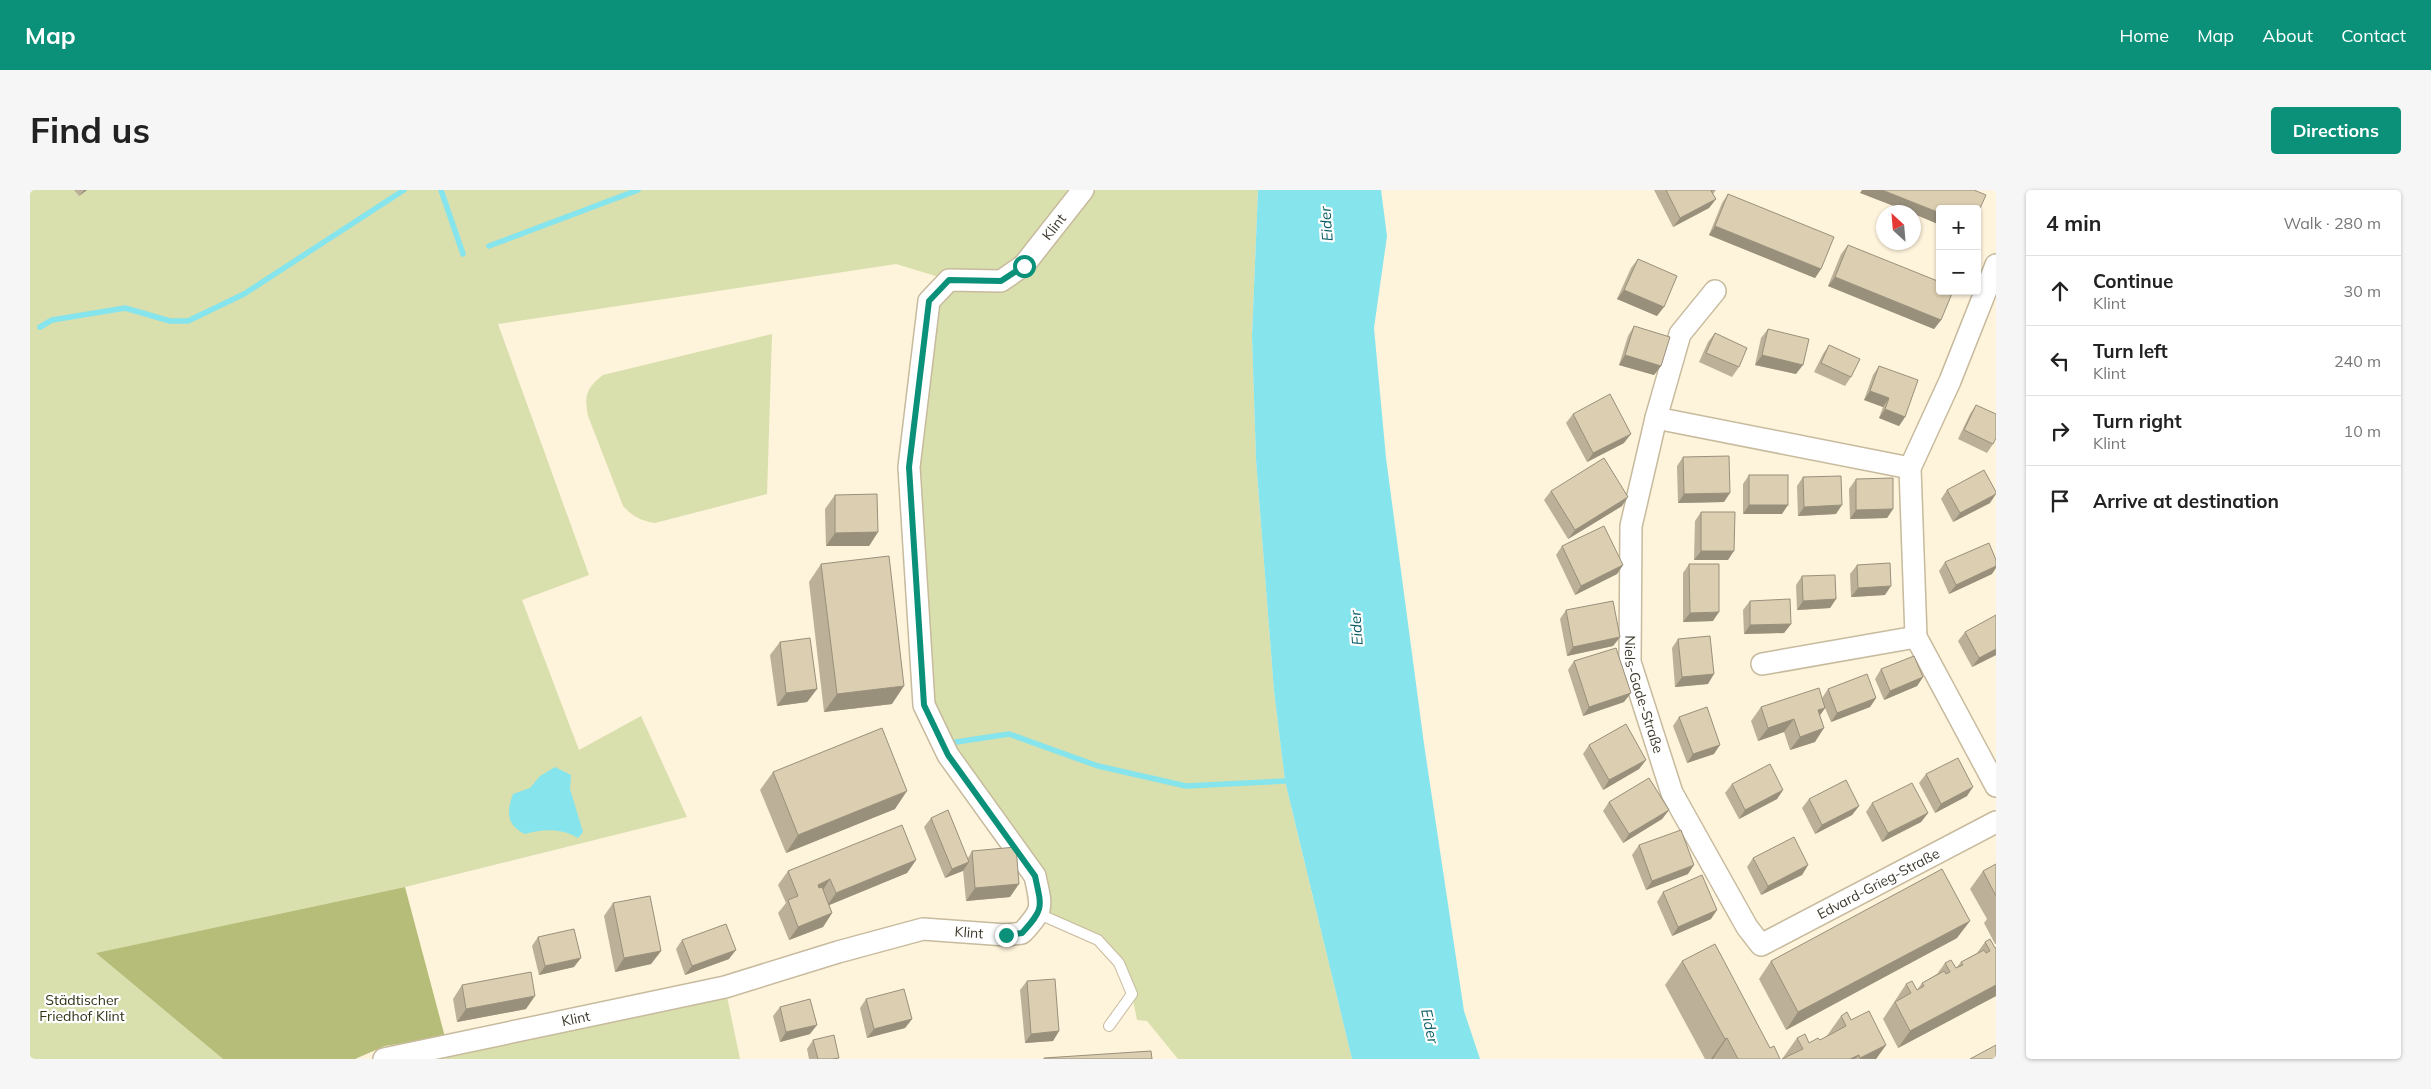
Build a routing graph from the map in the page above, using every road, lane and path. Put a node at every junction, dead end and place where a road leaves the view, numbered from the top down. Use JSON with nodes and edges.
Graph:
{"nodes":[{"id":1,"x":1083,"y":190,"type":"edge"},
{"id":2,"x":1996,"y":265,"type":"edge"},
{"id":3,"x":1715,"y":291,"type":"dead end"},
{"id":4,"x":1656,"y":418,"type":"junction"},
{"id":5,"x":1910,"y":468,"type":"junction"},
{"id":6,"x":1916,"y":637,"type":"junction"},
{"id":7,"x":1762,"y":664,"type":"dead end"},
{"id":8,"x":1996,"y":786,"type":"edge"},
{"id":9,"x":1996,"y":822,"type":"edge"},
{"id":10,"x":1039,"y":914,"type":"junction"},
{"id":11,"x":1761,"y":945,"type":"joint"},
{"id":12,"x":1109,"y":1026,"type":"dead end"},
{"id":13,"x":384,"y":1059,"type":"edge"}],
"edges":[{"from":1,"to":10,"type":"street","name":"Klint"},
{"from":2,"to":5,"type":"street"},
{"from":3,"to":4,"type":"street","name":"Niels-Gade-Straße"},
{"from":4,"to":5,"type":"street"},
{"from":4,"to":11,"type":"street","name":"Niels-Gade-Straße"},
{"from":5,"to":6,"type":"street"},
{"from":6,"to":7,"type":"street"},
{"from":6,"to":8,"type":"street"},
{"from":9,"to":11,"type":"street","name":"Edvard-Grieg-Straße"},
{"from":10,"to":12,"type":"lane"},
{"from":10,"to":13,"type":"street","name":"Klint"}]}
